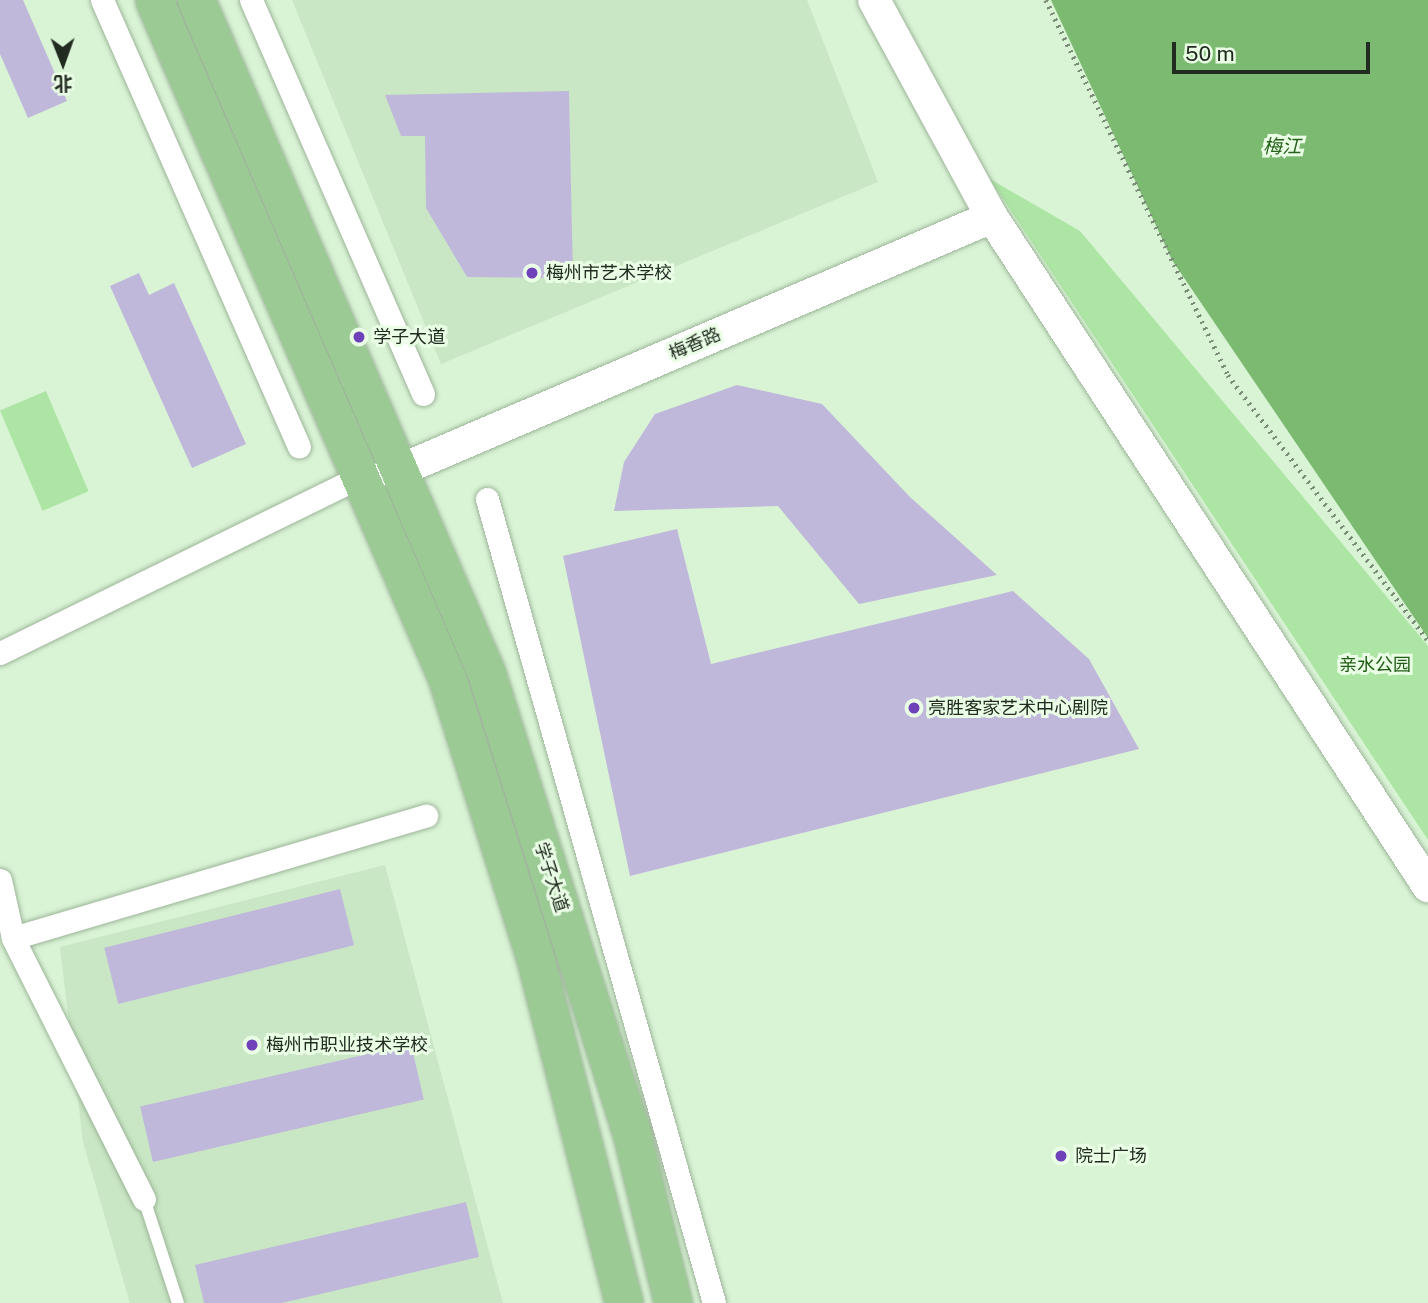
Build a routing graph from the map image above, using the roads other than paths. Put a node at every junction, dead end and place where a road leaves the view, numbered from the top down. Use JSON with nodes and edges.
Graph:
{"nodes":[{"id":1,"x":102,"y":0,"type":"edge"},
{"id":2,"x":155,"y":0,"type":"edge"},
{"id":3,"x":196,"y":0,"type":"edge"},
{"id":4,"x":251,"y":0,"type":"edge"},
{"id":5,"x":874,"y":0,"type":"edge"},
{"id":6,"x":992,"y":217,"type":"junction"},
{"id":7,"x":423,"y":394,"type":"dead end"},
{"id":8,"x":299,"y":446,"type":"dead end"},
{"id":9,"x":398,"y":471,"type":"junction"},
{"id":10,"x":360,"y":477,"type":"junction"},
{"id":11,"x":487,"y":499,"type":"dead end"},
{"id":12,"x":0,"y":653,"type":"edge"},
{"id":13,"x":426,"y":816,"type":"dead end"},
{"id":14,"x":0,"y":880,"type":"edge"},
{"id":15,"x":1428,"y":886,"type":"edge"},
{"id":16,"x":13,"y":938,"type":"junction"},
{"id":17,"x":144,"y":1199,"type":"joint"},
{"id":18,"x":178,"y":1303,"type":"edge"},
{"id":19,"x":624,"y":1303,"type":"edge"},
{"id":20,"x":673,"y":1303,"type":"edge"},
{"id":21,"x":713,"y":1303,"type":"edge"}],
"edges":[{"from":1,"to":8,"type":"street"},
{"from":2,"to":10,"type":"main road"},
{"from":3,"to":9,"type":"main road","name":"学子大道"},
{"from":4,"to":7,"type":"street"},
{"from":5,"to":6,"type":"main road"},
{"from":6,"to":9,"type":"main road","name":"梅香路"},
{"from":6,"to":15,"type":"main road"},
{"from":9,"to":10,"type":"street"},
{"from":9,"to":20,"type":"main road","name":"学子大道"},
{"from":10,"to":12,"type":"street"},
{"from":10,"to":19,"type":"main road"},
{"from":11,"to":21,"type":"street"},
{"from":13,"to":16,"type":"street"},
{"from":14,"to":16,"type":"street"},
{"from":16,"to":17,"type":"street"},
{"from":17,"to":18,"type":"lane"}]}
